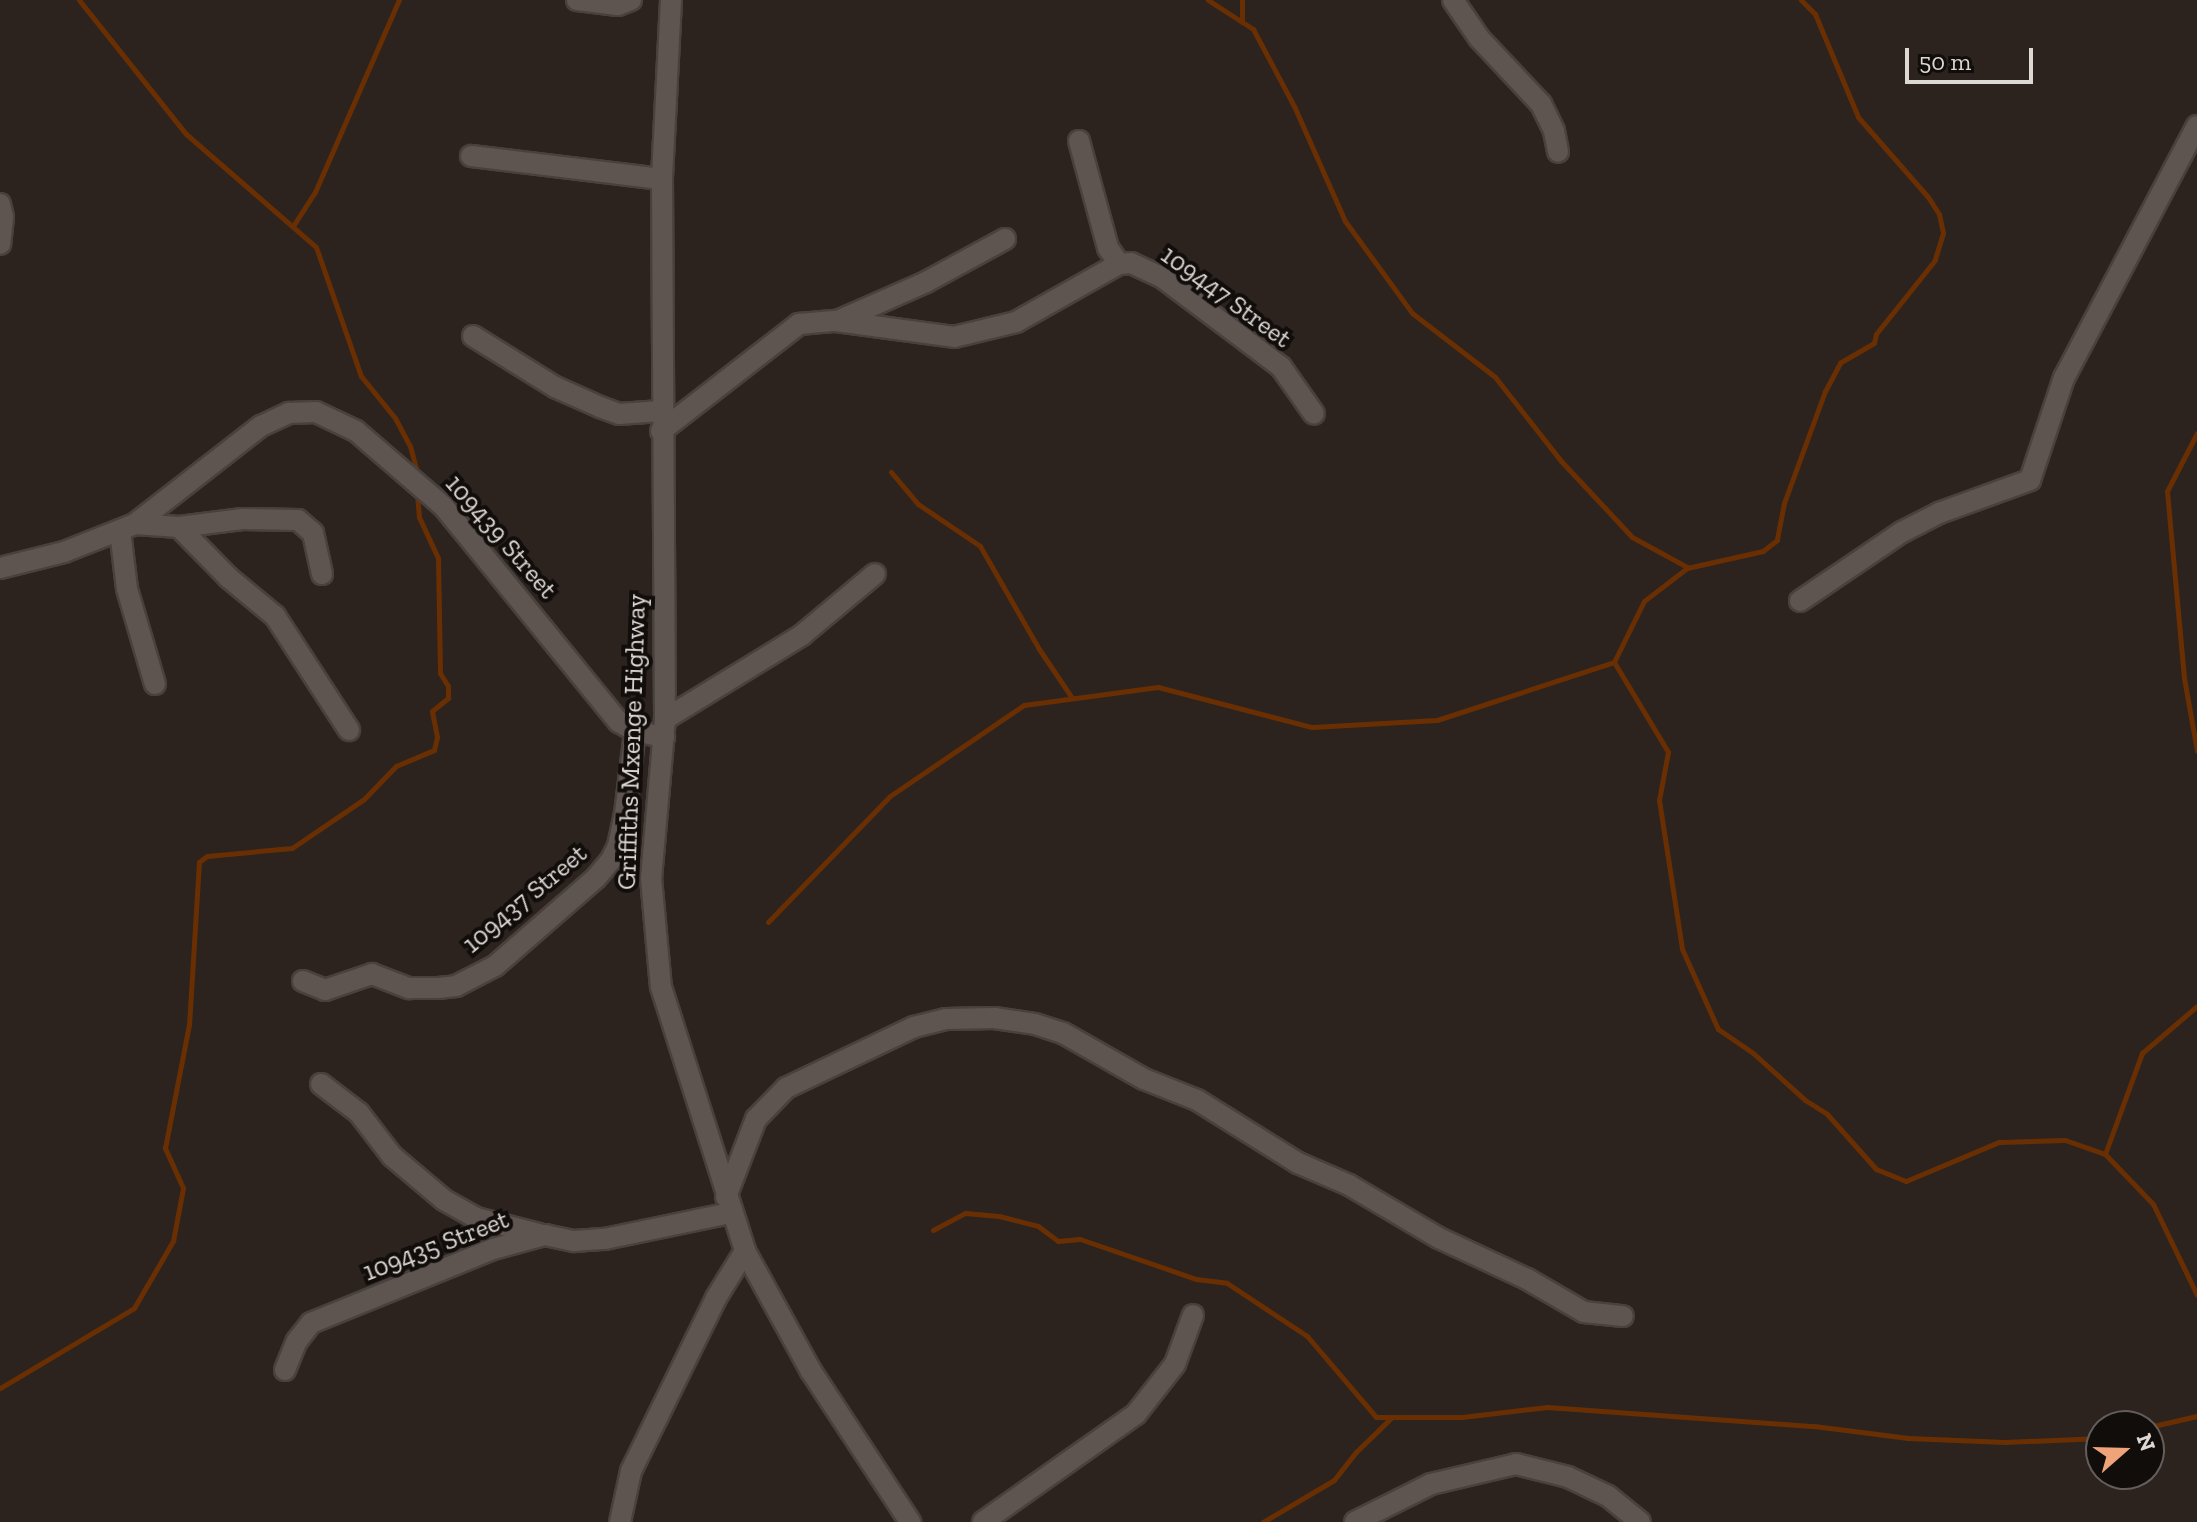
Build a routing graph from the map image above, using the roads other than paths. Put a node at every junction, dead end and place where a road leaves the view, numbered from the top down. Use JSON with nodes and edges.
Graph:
{"nodes":[{"id":1,"x":577,"y":0,"type":"edge"},
{"id":2,"x":631,"y":0,"type":"edge"},
{"id":3,"x":671,"y":0,"type":"edge"},
{"id":4,"x":1453,"y":0,"type":"edge"},
{"id":5,"x":2197,"y":126,"type":"edge"},
{"id":6,"x":1079,"y":141,"type":"dead end"},
{"id":7,"x":1558,"y":152,"type":"dead end"},
{"id":8,"x":471,"y":156,"type":"dead end"},
{"id":9,"x":662,"y":179,"type":"junction"},
{"id":10,"x":0,"y":204,"type":"edge"},
{"id":11,"x":1005,"y":239,"type":"dead end"},
{"id":12,"x":0,"y":244,"type":"edge"},
{"id":13,"x":1119,"y":264,"type":"junction"},
{"id":14,"x":836,"y":321,"type":"junction"},
{"id":15,"x":473,"y":336,"type":"dead end"},
{"id":16,"x":1314,"y":414,"type":"dead end"},
{"id":17,"x":661,"y":421,"type":"junction"},
{"id":18,"x":179,"y":527,"type":"junction"},
{"id":19,"x":127,"y":528,"type":"junction"},
{"id":20,"x":0,"y":568,"type":"edge"},
{"id":21,"x":322,"y":574,"type":"dead end"},
{"id":22,"x":875,"y":574,"type":"dead end"},
{"id":23,"x":1800,"y":601,"type":"dead end"},
{"id":24,"x":155,"y":684,"type":"dead end"},
{"id":25,"x":664,"y":728,"type":"junction"},
{"id":26,"x":349,"y":730,"type":"dead end"},
{"id":27,"x":635,"y":731,"type":"junction"},
{"id":28,"x":303,"y":981,"type":"dead end"},
{"id":29,"x":321,"y":1084,"type":"dead end"},
{"id":30,"x":729,"y":1205,"type":"junction"},
{"id":31,"x":545,"y":1235,"type":"junction"},
{"id":32,"x":745,"y":1251,"type":"junction"},
{"id":33,"x":1193,"y":1315,"type":"dead end"},
{"id":34,"x":1623,"y":1316,"type":"dead end"},
{"id":35,"x":285,"y":1370,"type":"dead end"},
{"id":36,"x":620,"y":1522,"type":"edge"},
{"id":37,"x":910,"y":1522,"type":"edge"},
{"id":38,"x":983,"y":1522,"type":"edge"},
{"id":39,"x":1355,"y":1522,"type":"edge"},
{"id":40,"x":1640,"y":1522,"type":"edge"}],
"edges":[{"from":1,"to":2,"type":"street"},
{"from":3,"to":9,"type":"street","name":"Griffiths Mxenge Highway"},
{"from":4,"to":7,"type":"street"},
{"from":5,"to":23,"type":"street"},
{"from":6,"to":13,"type":"street"},
{"from":8,"to":9,"type":"street"},
{"from":9,"to":17,"type":"street","name":"Griffiths Mxenge Highway"},
{"from":10,"to":12,"type":"street"},
{"from":11,"to":14,"type":"street"},
{"from":13,"to":14,"type":"street","name":"109447 Street"},
{"from":13,"to":16,"type":"street","name":"109447 Street"},
{"from":14,"to":17,"type":"street","name":"109447 Street"},
{"from":15,"to":17,"type":"street"},
{"from":17,"to":25,"type":"street","name":"Griffiths Mxenge Highway"},
{"from":18,"to":19,"type":"street"},
{"from":18,"to":21,"type":"street"},
{"from":18,"to":26,"type":"street"},
{"from":19,"to":20,"type":"street"},
{"from":19,"to":24,"type":"street"},
{"from":19,"to":27,"type":"street","name":"109439 Street"},
{"from":22,"to":25,"type":"street"},
{"from":25,"to":27,"type":"street","name":"109439 Street"},
{"from":25,"to":30,"type":"street","name":"Griffiths Mxenge Highway"},
{"from":27,"to":28,"type":"street","name":"109437 Street"},
{"from":29,"to":31,"type":"street"},
{"from":30,"to":31,"type":"street","name":"109435 Street"},
{"from":30,"to":32,"type":"street","name":"Griffiths Mxenge Highway"},
{"from":30,"to":34,"type":"street"},
{"from":31,"to":35,"type":"street","name":"109435 Street"},
{"from":32,"to":36,"type":"street"},
{"from":32,"to":37,"type":"street","name":"Griffiths Mxenge Highway"},
{"from":33,"to":38,"type":"street"},
{"from":39,"to":40,"type":"street"}]}
